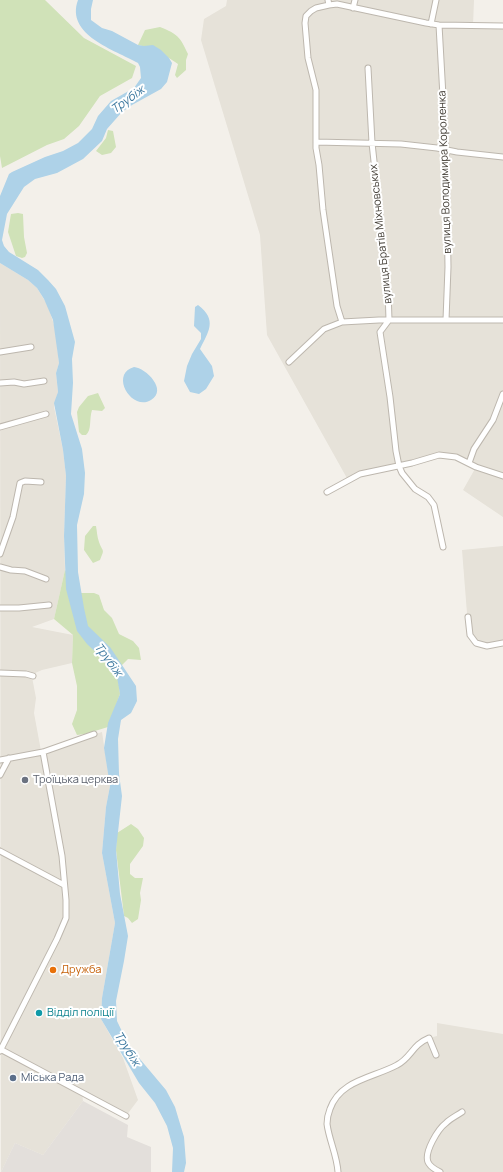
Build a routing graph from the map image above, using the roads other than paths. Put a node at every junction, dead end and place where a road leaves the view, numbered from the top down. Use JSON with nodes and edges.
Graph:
{"nodes":[{"id":1,"x":355,"y":0,"type":"edge"},
{"id":2,"x":436,"y":0,"type":"edge"},
{"id":3,"x":329,"y":2,"type":"edge"},
{"id":4,"x":353,"y":8,"type":"junction"},
{"id":5,"x":431,"y":24,"type":"junction"},
{"id":6,"x":438,"y":25,"type":"junction"},
{"id":7,"x":503,"y":26,"type":"edge"},
{"id":8,"x":368,"y":68,"type":"dead end"},
{"id":9,"x":316,"y":142,"type":"junction"},
{"id":10,"x":372,"y":143,"type":"junction"},
{"id":11,"x":446,"y":150,"type":"junction"},
{"id":12,"x":503,"y":157,"type":"edge"},
{"id":13,"x":388,"y":320,"type":"junction"},
{"id":14,"x":446,"y":320,"type":"junction"},
{"id":15,"x":503,"y":320,"type":"edge"},
{"id":16,"x":342,"y":322,"type":"junction"},
{"id":17,"x":31,"y":348,"type":"dead end"},
{"id":18,"x":0,"y":352,"type":"edge"},
{"id":19,"x":289,"y":362,"type":"dead end"},
{"id":20,"x":44,"y":381,"type":"dead end"},
{"id":21,"x":0,"y":383,"type":"edge"},
{"id":22,"x":503,"y":394,"type":"edge"},
{"id":23,"x":46,"y":414,"type":"dead end"},
{"id":24,"x":0,"y":427,"type":"edge"},
{"id":25,"x":469,"y":463,"type":"junction"},
{"id":26,"x":399,"y":466,"type":"junction"},
{"id":27,"x":503,"y":476,"type":"edge"},
{"id":28,"x":41,"y":482,"type":"dead end"},
{"id":29,"x":327,"y":492,"type":"dead end"},
{"id":30,"x":443,"y":548,"type":"dead end"},
{"id":31,"x":0,"y":554,"type":"edge"},
{"id":32,"x":0,"y":567,"type":"edge"},
{"id":33,"x":46,"y":578,"type":"dead end"},
{"id":34,"x":49,"y":606,"type":"dead end"},
{"id":35,"x":0,"y":608,"type":"edge"},
{"id":36,"x":468,"y":617,"type":"dead end"},
{"id":37,"x":503,"y":643,"type":"edge"},
{"id":38,"x":0,"y":673,"type":"edge"},
{"id":39,"x":33,"y":676,"type":"dead end"},
{"id":40,"x":94,"y":734,"type":"dead end"},
{"id":41,"x":44,"y":752,"type":"junction"},
{"id":42,"x":9,"y":758,"type":"junction"},
{"id":43,"x":0,"y":760,"type":"edge"},
{"id":44,"x":0,"y":775,"type":"edge"},
{"id":45,"x":0,"y":851,"type":"edge"},
{"id":46,"x":64,"y":884,"type":"junction"},
{"id":47,"x":0,"y":1050,"type":"edge"},
{"id":48,"x":436,"y":1055,"type":"dead end"},
{"id":49,"x":462,"y":1112,"type":"dead end"},
{"id":50,"x":126,"y":1116,"type":"dead end"},
{"id":51,"x":338,"y":1172,"type":"edge"},
{"id":52,"x":440,"y":1172,"type":"edge"}],
"edges":[{"from":1,"to":4,"type":"street"},
{"from":2,"to":5,"type":"street"},
{"from":3,"to":4,"type":"street"},
{"from":3,"to":9,"type":"street"},
{"from":4,"to":5,"type":"street"},
{"from":5,"to":6,"type":"street"},
{"from":6,"to":7,"type":"street"},
{"from":6,"to":11,"type":"street","name":"вулиця Володимира Короленка"},
{"from":8,"to":10,"type":"street","name":"вулиця Братів Міхновських"},
{"from":9,"to":10,"type":"street"},
{"from":9,"to":16,"type":"street"},
{"from":10,"to":11,"type":"street"},
{"from":10,"to":13,"type":"street","name":"вулиця Братів Міхновських"},
{"from":11,"to":12,"type":"street"},
{"from":11,"to":14,"type":"street","name":"вулиця Володимира Короленка"},
{"from":13,"to":14,"type":"street"},
{"from":13,"to":16,"type":"street"},
{"from":13,"to":26,"type":"street","name":"вулиця Братів Міхновських"},
{"from":14,"to":15,"type":"street"},
{"from":16,"to":19,"type":"street"},
{"from":17,"to":18,"type":"street"},
{"from":20,"to":21,"type":"street"},
{"from":22,"to":25,"type":"street"},
{"from":23,"to":24,"type":"street"},
{"from":25,"to":26,"type":"street"},
{"from":25,"to":27,"type":"street"},
{"from":26,"to":29,"type":"street"},
{"from":26,"to":30,"type":"street","name":"вулиця Братів Міхновських"},
{"from":28,"to":31,"type":"street"},
{"from":32,"to":33,"type":"street"},
{"from":34,"to":35,"type":"street"},
{"from":36,"to":37,"type":"street"},
{"from":38,"to":39,"type":"street"},
{"from":40,"to":41,"type":"street"},
{"from":41,"to":42,"type":"street"},
{"from":41,"to":46,"type":"street"},
{"from":42,"to":43,"type":"street"},
{"from":42,"to":44,"type":"street"},
{"from":45,"to":46,"type":"street"},
{"from":46,"to":47,"type":"street"},
{"from":47,"to":50,"type":"street"},
{"from":48,"to":51,"type":"street"},
{"from":49,"to":52,"type":"street"}]}
